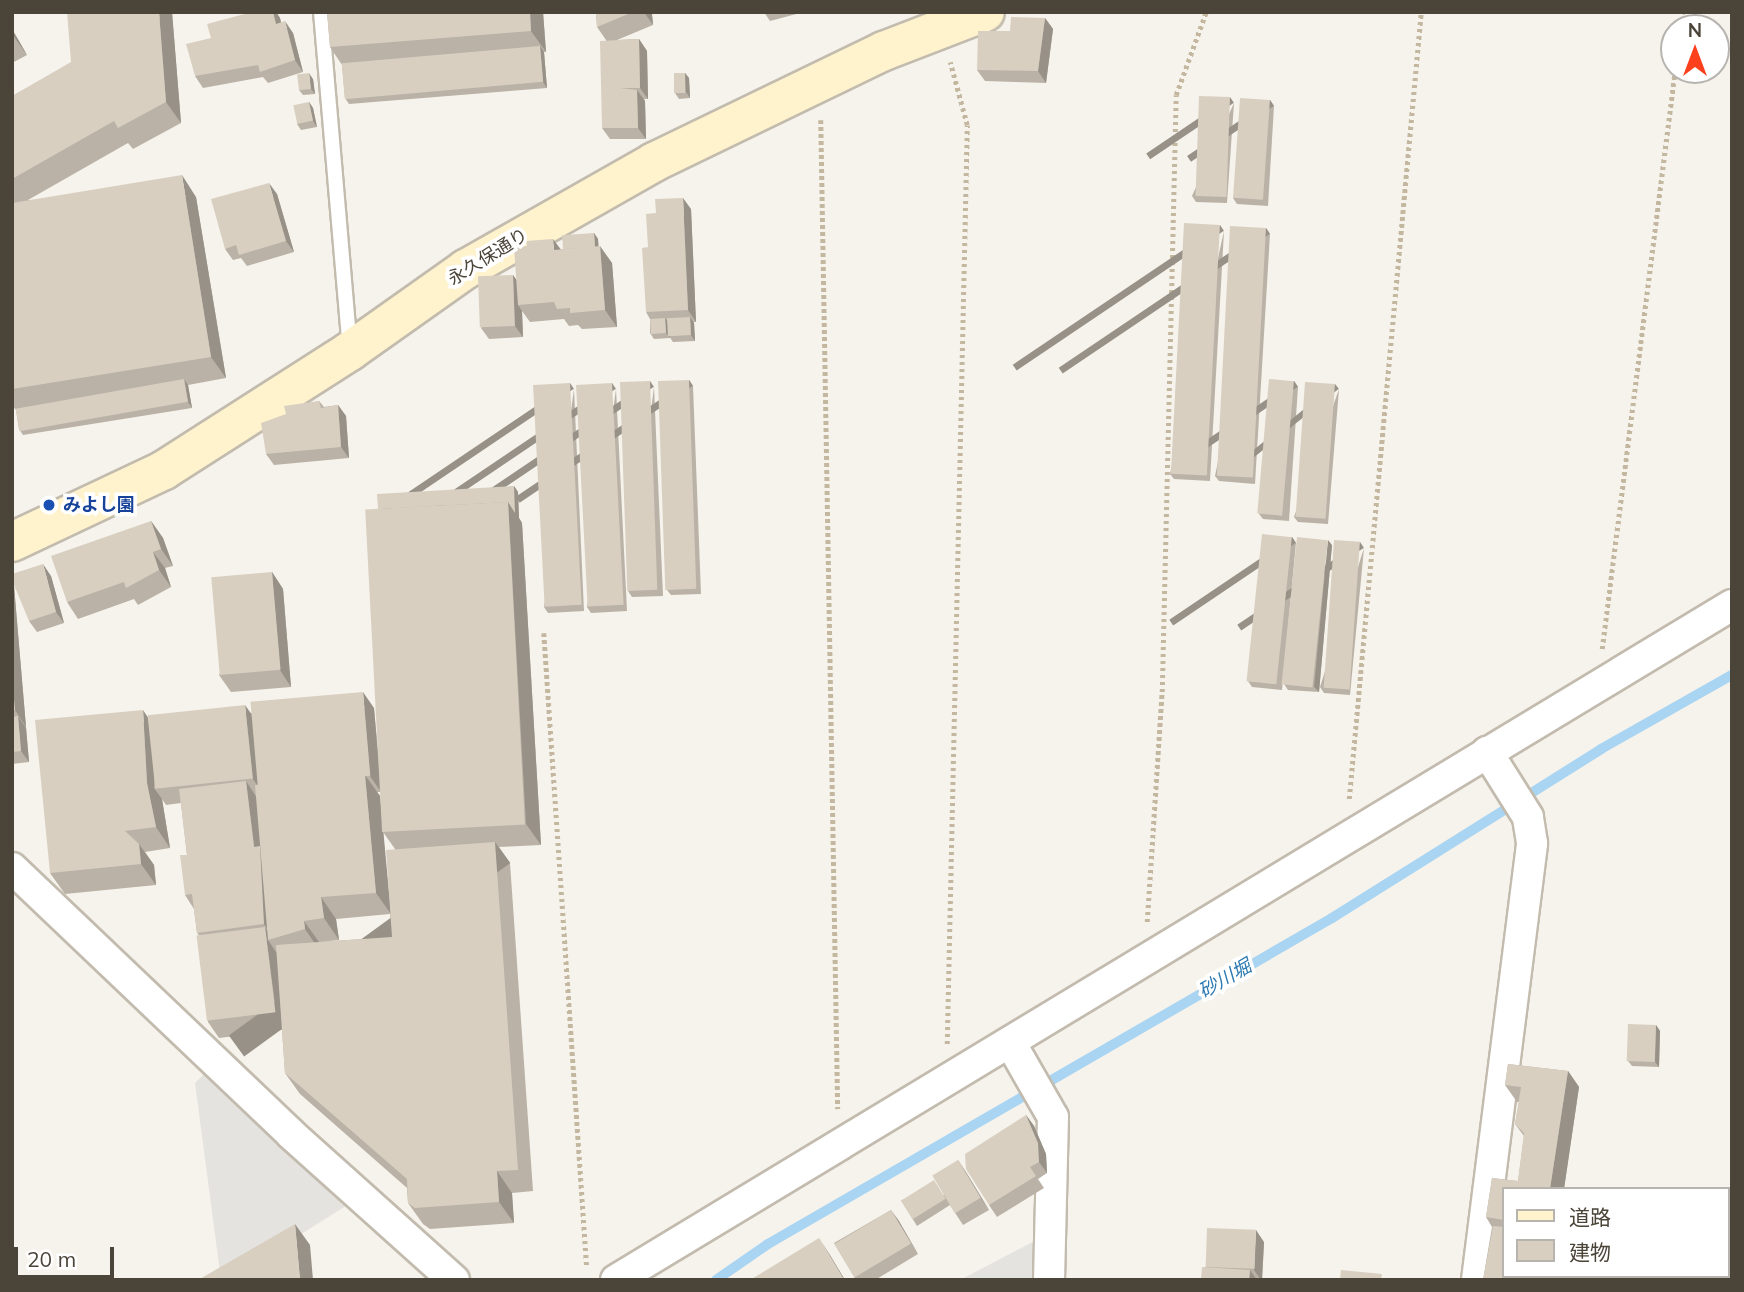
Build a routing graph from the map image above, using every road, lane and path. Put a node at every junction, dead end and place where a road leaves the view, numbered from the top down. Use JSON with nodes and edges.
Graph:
{"nodes":[{"id":1,"x":321,"y":12,"type":"edge"},
{"id":2,"x":985,"y":12,"type":"edge"},
{"id":3,"x":1206,"y":12,"type":"edge"},
{"id":4,"x":1421,"y":12,"type":"edge"},
{"id":5,"x":941,"y":28,"type":"junction"},
{"id":6,"x":820,"y":81,"type":"junction"},
{"id":7,"x":1673,"y":84,"type":"edge"},
{"id":8,"x":350,"y":351,"type":"junction"},
{"id":9,"x":12,"y":542,"type":"edge"},
{"id":10,"x":1732,"y":605,"type":"edge"},
{"id":11,"x":544,"y":634,"type":"dead end"},
{"id":12,"x":1608,"y":680,"type":"junction"},
{"id":13,"x":1487,"y":752,"type":"junction"},
{"id":14,"x":1345,"y":842,"type":"junction"},
{"id":15,"x":12,"y":868,"type":"edge"},
{"id":16,"x":1145,"y":961,"type":"junction"},
{"id":17,"x":1013,"y":1047,"type":"junction"},
{"id":18,"x":946,"y":1080,"type":"junction"},
{"id":19,"x":844,"y":1142,"type":"junction"},
{"id":20,"x":454,"y":1280,"type":"edge"},
{"id":21,"x":588,"y":1280,"type":"edge"},
{"id":22,"x":616,"y":1280,"type":"edge"},
{"id":23,"x":1049,"y":1280,"type":"edge"},
{"id":24,"x":1477,"y":1280,"type":"edge"}],
"edges":[{"from":1,"to":8,"type":"lane"},
{"from":2,"to":5,"type":"street","name":"永久保通り"},
{"from":3,"to":16,"type":"path"},
{"from":4,"to":14,"type":"path"},
{"from":5,"to":6,"type":"street","name":"永久保通り"},
{"from":5,"to":18,"type":"path"},
{"from":6,"to":8,"type":"street","name":"永久保通り"},
{"from":6,"to":19,"type":"path"},
{"from":7,"to":12,"type":"path"},
{"from":8,"to":9,"type":"street","name":"永久保通り"},
{"from":10,"to":12,"type":"street"},
{"from":11,"to":21,"type":"path"},
{"from":12,"to":13,"type":"street"},
{"from":13,"to":14,"type":"street"},
{"from":13,"to":24,"type":"street"},
{"from":14,"to":16,"type":"street"},
{"from":15,"to":20,"type":"street"},
{"from":16,"to":17,"type":"street"},
{"from":17,"to":18,"type":"street"},
{"from":17,"to":23,"type":"street"},
{"from":18,"to":19,"type":"street"},
{"from":19,"to":22,"type":"street"}]}
